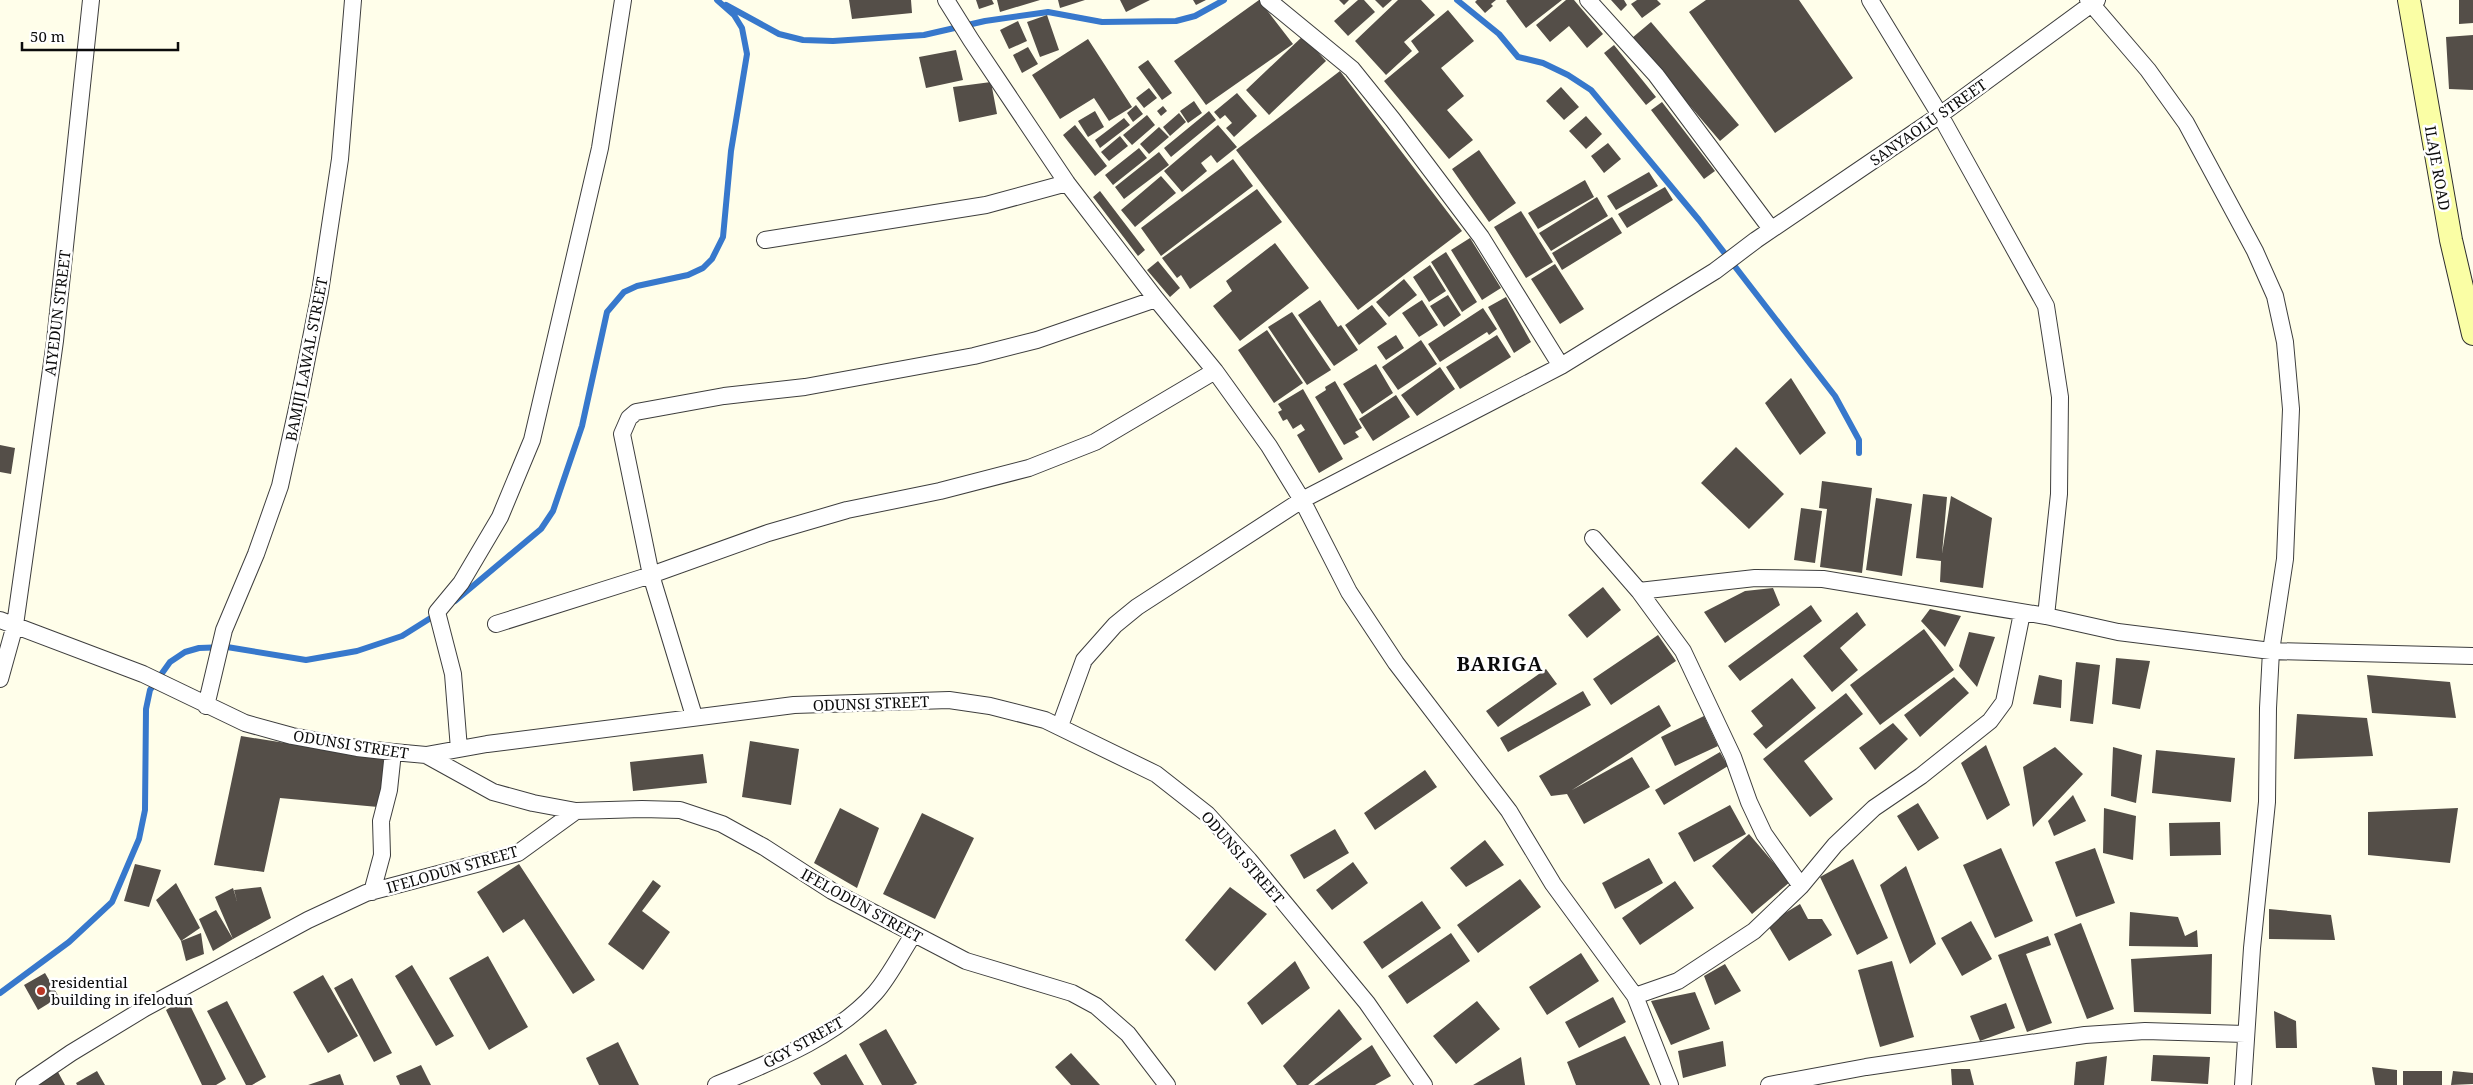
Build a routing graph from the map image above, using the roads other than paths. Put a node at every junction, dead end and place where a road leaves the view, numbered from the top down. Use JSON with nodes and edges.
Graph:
{"nodes":[{"id":1,"x":91,"y":0,"type":"edge"},
{"id":2,"x":353,"y":0,"type":"edge"},
{"id":3,"x":623,"y":0,"type":"edge"},
{"id":4,"x":1268,"y":0,"type":"edge"},
{"id":5,"x":1588,"y":0,"type":"edge"},
{"id":6,"x":1870,"y":0,"type":"edge"},
{"id":7,"x":2409,"y":0,"type":"edge"},
{"id":8,"x":2092,"y":2,"type":"edge"},
{"id":9,"x":948,"y":4,"type":"edge"},
{"id":10,"x":1940,"y":115,"type":"junction"},
{"id":11,"x":1066,"y":183,"type":"junction"},
{"id":12,"x":1771,"y":229,"type":"junction"},
{"id":13,"x":766,"y":240,"type":"dead end"},
{"id":14,"x":1156,"y":299,"type":"junction"},
{"id":15,"x":2473,"y":334,"type":"edge"},
{"id":16,"x":1561,"y":366,"type":"junction"},
{"id":17,"x":1215,"y":371,"type":"junction"},
{"id":18,"x":1302,"y":500,"type":"junction"},
{"id":19,"x":1593,"y":538,"type":"dead end"},
{"id":20,"x":651,"y":575,"type":"junction"},
{"id":21,"x":1639,"y":591,"type":"junction"},
{"id":22,"x":2022,"y":614,"type":"junction"},
{"id":23,"x":2046,"y":616,"type":"junction"},
{"id":24,"x":8,"y":623,"type":"edge"},
{"id":25,"x":496,"y":624,"type":"dead end"},
{"id":26,"x":2271,"y":650,"type":"junction"},
{"id":27,"x":2473,"y":656,"type":"edge"},
{"id":28,"x":0,"y":679,"type":"edge"},
{"id":29,"x":206,"y":706,"type":"junction"},
{"id":30,"x":694,"y":716,"type":"junction"},
{"id":31,"x":1060,"y":726,"type":"junction"},
{"id":32,"x":459,"y":749,"type":"junction"},
{"id":33,"x":393,"y":752,"type":"junction"},
{"id":34,"x":426,"y":755,"type":"junction"},
{"id":35,"x":576,"y":811,"type":"junction"},
{"id":36,"x":1801,"y":886,"type":"junction"},
{"id":37,"x":372,"y":892,"type":"junction"},
{"id":38,"x":913,"y":935,"type":"junction"},
{"id":39,"x":1635,"y":996,"type":"junction"},
{"id":40,"x":2245,"y":1034,"type":"junction"},
{"id":41,"x":24,"y":1085,"type":"edge"},
{"id":42,"x":716,"y":1085,"type":"edge"},
{"id":43,"x":1167,"y":1085,"type":"edge"},
{"id":44,"x":1424,"y":1085,"type":"edge"},
{"id":45,"x":1670,"y":1085,"type":"edge"},
{"id":46,"x":1769,"y":1085,"type":"edge"},
{"id":47,"x":2243,"y":1085,"type":"edge"}],
"edges":[{"from":1,"to":24,"type":"street","name":"AIYEDUN STREET"},
{"from":2,"to":29,"type":"street","name":"BAMIJI LAWAL STREET"},
{"from":3,"to":32,"type":"street"},
{"from":4,"to":16,"type":"street"},
{"from":5,"to":12,"type":"street"},
{"from":6,"to":10,"type":"street"},
{"from":7,"to":15,"type":"street","name":"ILAJE ROAD"},
{"from":8,"to":10,"type":"street","name":"SANYAOLU STREET"},
{"from":8,"to":26,"type":"street"},
{"from":9,"to":11,"type":"street"},
{"from":10,"to":12,"type":"street","name":"SANYAOLU STREET"},
{"from":10,"to":23,"type":"street"},
{"from":11,"to":13,"type":"street"},
{"from":11,"to":14,"type":"street"},
{"from":12,"to":16,"type":"street","name":"SANYAOLU STREET"},
{"from":14,"to":17,"type":"street"},
{"from":14,"to":20,"type":"street"},
{"from":16,"to":18,"type":"street","name":"SANYAOLU STREET"},
{"from":17,"to":18,"type":"street"},
{"from":17,"to":20,"type":"street"},
{"from":18,"to":31,"type":"street","name":"SANYAOLU STREET"},
{"from":18,"to":39,"type":"street"},
{"from":19,"to":21,"type":"street"},
{"from":20,"to":25,"type":"street"},
{"from":20,"to":30,"type":"street"},
{"from":21,"to":22,"type":"street"},
{"from":21,"to":36,"type":"street"},
{"from":22,"to":23,"type":"street"},
{"from":22,"to":36,"type":"street"},
{"from":23,"to":26,"type":"street"},
{"from":24,"to":28,"type":"street","name":"AIYEDUN STREET"},
{"from":24,"to":29,"type":"street","name":"ODUNSI STREET"},
{"from":26,"to":27,"type":"street"},
{"from":26,"to":40,"type":"street"},
{"from":29,"to":33,"type":"street","name":"ODUNSI STREET"},
{"from":30,"to":31,"type":"street","name":"ODUNSI STREET"},
{"from":30,"to":32,"type":"street","name":"ODUNSI STREET"},
{"from":31,"to":44,"type":"street","name":"ODUNSI STREET"},
{"from":32,"to":34,"type":"street","name":"ODUNSI STREET"},
{"from":33,"to":34,"type":"street","name":"ODUNSI STREET"},
{"from":33,"to":37,"type":"street"},
{"from":34,"to":35,"type":"street"},
{"from":35,"to":37,"type":"street","name":"IFELODUN STREET"},
{"from":35,"to":38,"type":"street","name":"IFELODUN STREET"},
{"from":36,"to":39,"type":"street"},
{"from":37,"to":41,"type":"street","name":"IFELODUN STREET"},
{"from":38,"to":42,"type":"street","name":"GGY STREET"},
{"from":38,"to":43,"type":"street","name":"IFELODUN STREET"},
{"from":39,"to":45,"type":"street"},
{"from":40,"to":46,"type":"street"},
{"from":40,"to":47,"type":"street"}]}
